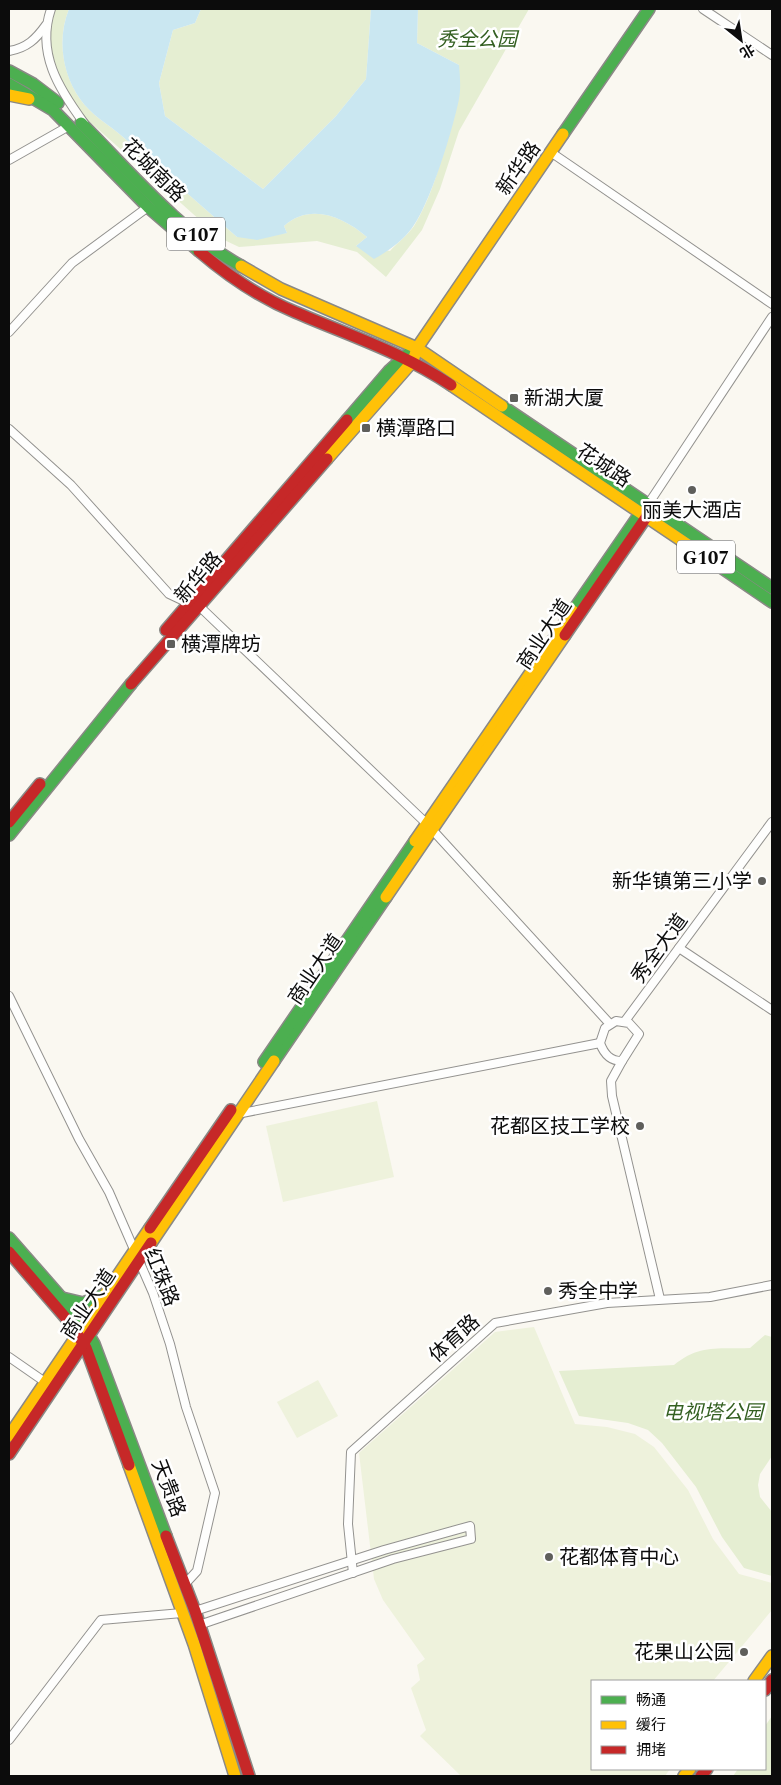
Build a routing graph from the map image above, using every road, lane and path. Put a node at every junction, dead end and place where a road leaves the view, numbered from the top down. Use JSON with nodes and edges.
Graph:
{"nodes":[{"id":1,"x":51,"y":9,"type":"edge"},
{"id":2,"x":649,"y":9,"type":"edge"},
{"id":3,"x":703,"y":9,"type":"edge"},
{"id":4,"x":47,"y":23,"type":"junction"},
{"id":5,"x":9,"y":51,"type":"edge"},
{"id":6,"x":772,"y":55,"type":"edge"},
{"id":7,"x":9,"y":71,"type":"edge"},
{"id":8,"x":9,"y":84,"type":"edge"},
{"id":9,"x":9,"y":95,"type":"edge"},
{"id":10,"x":41,"y":102,"type":"junction"},
{"id":11,"x":69,"y":126,"type":"junction"},
{"id":12,"x":92,"y":134,"type":"junction"},
{"id":13,"x":552,"y":153,"type":"junction"},
{"id":14,"x":9,"y":160,"type":"edge"},
{"id":15,"x":148,"y":207,"type":"junction"},
{"id":16,"x":772,"y":304,"type":"edge"},
{"id":17,"x":772,"y":317,"type":"edge"},
{"id":18,"x":9,"y":332,"type":"edge"},
{"id":19,"x":417,"y":348,"type":"junction"},
{"id":20,"x":408,"y":359,"type":"junction"},
{"id":21,"x":9,"y":429,"type":"edge"},
{"id":22,"x":649,"y":503,"type":"junction"},
{"id":23,"x":643,"y":514,"type":"junction"},
{"id":24,"x":772,"y":588,"type":"edge"},
{"id":25,"x":772,"y":602,"type":"edge"},
{"id":26,"x":193,"y":604,"type":"junction"},
{"id":27,"x":9,"y":822,"type":"edge"},
{"id":28,"x":772,"y":822,"type":"edge"},
{"id":29,"x":430,"y":827,"type":"junction"},
{"id":30,"x":9,"y":835,"type":"edge"},
{"id":31,"x":679,"y":948,"type":"junction"},
{"id":32,"x":9,"y":996,"type":"edge"},
{"id":33,"x":772,"y":1010,"type":"edge"},
{"id":34,"x":625,"y":1021,"type":"junction"},
{"id":35,"x":610,"y":1024,"type":"junction"},
{"id":36,"x":600,"y":1043,"type":"junction"},
{"id":37,"x":622,"y":1061,"type":"junction"},
{"id":38,"x":233,"y":1115,"type":"junction"},
{"id":39,"x":9,"y":1238,"type":"edge"},
{"id":40,"x":9,"y":1252,"type":"edge"},
{"id":41,"x":137,"y":1256,"type":"junction"},
{"id":42,"x":772,"y":1285,"type":"edge"},
{"id":43,"x":108,"y":1290,"type":"junction"},
{"id":44,"x":62,"y":1298,"type":"junction"},
{"id":45,"x":660,"y":1300,"type":"junction"},
{"id":46,"x":84,"y":1335,"type":"junction"},
{"id":47,"x":9,"y":1357,"type":"edge"},
{"id":48,"x":96,"y":1372,"type":"junction"},
{"id":49,"x":62,"y":1375,"type":"junction"},
{"id":50,"x":45,"y":1382,"type":"junction"},
{"id":51,"x":9,"y":1436,"type":"edge"},
{"id":52,"x":9,"y":1454,"type":"edge"},
{"id":53,"x":352,"y":1560,"type":"junction"},
{"id":54,"x":353,"y":1573,"type":"junction"},
{"id":55,"x":185,"y":1584,"type":"junction"},
{"id":56,"x":195,"y":1611,"type":"junction"},
{"id":57,"x":182,"y":1613,"type":"junction"},
{"id":58,"x":199,"y":1624,"type":"junction"},
{"id":59,"x":772,"y":1656,"type":"edge"},
{"id":60,"x":755,"y":1680,"type":"edge"},
{"id":61,"x":9,"y":1740,"type":"edge"},
{"id":62,"x":235,"y":1776,"type":"edge"},
{"id":63,"x":249,"y":1776,"type":"edge"}],
"edges":[{"from":1,"to":4,"type":"street"},
{"from":2,"to":13,"type":"main road","name":"新华路"},
{"from":3,"to":6,"type":"street"},
{"from":4,"to":5,"type":"street"},
{"from":4,"to":12,"type":"street"},
{"from":7,"to":12,"type":"main road","name":"花城南路","number":"G107"},
{"from":8,"to":10,"type":"main road","name":"花城南路","number":"G107"},
{"from":9,"to":10,"type":"main road"},
{"from":10,"to":11,"type":"main road","name":"花城南路","number":"G107"},
{"from":11,"to":14,"type":"street"},
{"from":11,"to":15,"type":"main road","name":"花城南路","number":"G107"},
{"from":12,"to":19,"type":"main road","name":"花城南路","number":"G107"},
{"from":13,"to":16,"type":"street"},
{"from":13,"to":19,"type":"main road","name":"新华路"},
{"from":15,"to":18,"type":"street"},
{"from":15,"to":20,"type":"main road","name":"花城南路","number":"G107"},
{"from":17,"to":22,"type":"street","name":"商业大道"},
{"from":19,"to":20,"type":"main road","name":"新华路"},
{"from":19,"to":22,"type":"main road","name":"花城路","number":"G107"},
{"from":20,"to":23,"type":"main road","name":"花城路","number":"G107"},
{"from":20,"to":26,"type":"main road","name":"新华路"},
{"from":21,"to":26,"type":"street"},
{"from":22,"to":23,"type":"main road","name":"商业大道"},
{"from":22,"to":24,"type":"main road","name":"花城路","number":"G107"},
{"from":23,"to":25,"type":"main road","name":"花城路","number":"G107"},
{"from":23,"to":29,"type":"main road","name":"商业大道"},
{"from":26,"to":27,"type":"main road","name":"新华路"},
{"from":26,"to":29,"type":"street"},
{"from":26,"to":30,"type":"main road","name":"新华路"},
{"from":28,"to":31,"type":"street","name":"秀全大道"},
{"from":29,"to":35,"type":"street"},
{"from":29,"to":38,"type":"main road","name":"商业大道"},
{"from":31,"to":33,"type":"street"},
{"from":31,"to":34,"type":"street","name":"秀全大道"},
{"from":32,"to":41,"type":"street","name":"红珠路"},
{"from":34,"to":35,"type":"street"},
{"from":34,"to":37,"type":"street"},
{"from":35,"to":36,"type":"street"},
{"from":36,"to":37,"type":"street"},
{"from":36,"to":38,"type":"street"},
{"from":37,"to":45,"type":"street"},
{"from":38,"to":41,"type":"main road","name":"商业大道"},
{"from":39,"to":44,"type":"main road","name":"天贵路"},
{"from":40,"to":46,"type":"main road","name":"天贵路"},
{"from":41,"to":43,"type":"main road","name":"商业大道"},
{"from":41,"to":46,"type":"main road","name":"商业大道"},
{"from":41,"to":55,"type":"street","name":"红珠路"},
{"from":42,"to":45,"type":"street","name":"体育路"},
{"from":43,"to":44,"type":"main road"},
{"from":43,"to":46,"type":"main road","name":"商业大道"},
{"from":44,"to":46,"type":"main road","name":"天贵路"},
{"from":45,"to":53,"type":"street","name":"体育路"},
{"from":46,"to":48,"type":"main road","name":"天贵路"},
{"from":46,"to":49,"type":"main road","name":"商业大道"},
{"from":46,"to":50,"type":"main road","name":"商业大道"},
{"from":46,"to":55,"type":"main road","name":"天贵路"},
{"from":47,"to":50,"type":"street"},
{"from":48,"to":49,"type":"main road"},
{"from":48,"to":57,"type":"main road","name":"天贵路"},
{"from":49,"to":52,"type":"main road","name":"商业大道"},
{"from":50,"to":51,"type":"main road","name":"商业大道"},
{"from":53,"to":54,"type":"street","name":"体育路"},
{"from":53,"to":54,"type":"street"},
{"from":53,"to":56,"type":"street"},
{"from":54,"to":58,"type":"street"},
{"from":55,"to":56,"type":"main road","name":"天贵路"},
{"from":56,"to":58,"type":"main road","name":"天贵路"},
{"from":57,"to":61,"type":"street"},
{"from":57,"to":62,"type":"main road","name":"天贵路"},
{"from":58,"to":63,"type":"main road","name":"天贵路"},
{"from":59,"to":60,"type":"main road"}]}
